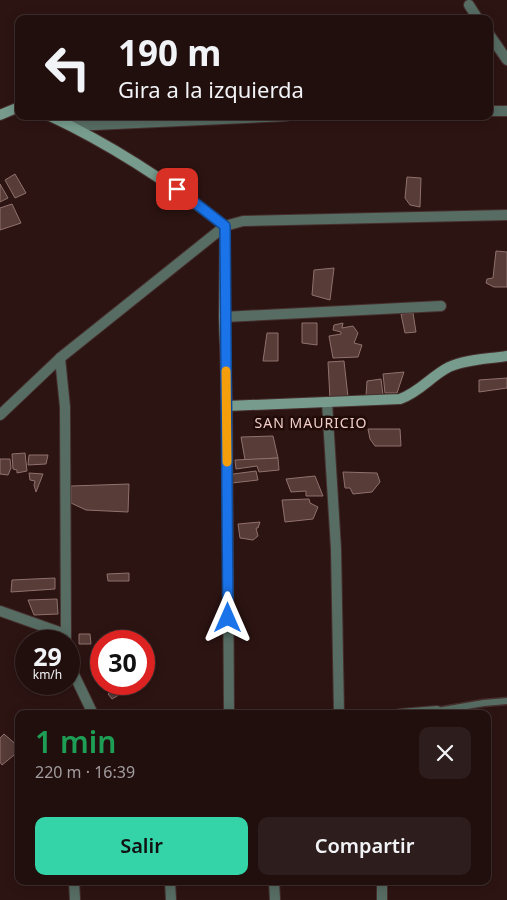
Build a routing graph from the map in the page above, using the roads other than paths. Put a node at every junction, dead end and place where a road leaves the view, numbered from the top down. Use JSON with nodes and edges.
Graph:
{"nodes":[{"id":1,"x":469,"y":5,"type":"dead end"},
{"id":2,"x":475,"y":15,"type":"edge"},
{"id":3,"x":493,"y":40,"type":"edge"},
{"id":4,"x":507,"y":60,"type":"edge"},
{"id":5,"x":15,"y":109,"type":"edge"},
{"id":6,"x":507,"y":110,"type":"edge"},
{"id":7,"x":493,"y":111,"type":"edge"},
{"id":8,"x":0,"y":115,"type":"edge"},
{"id":9,"x":59,"y":120,"type":"edge"},
{"id":10,"x":200,"y":120,"type":"edge"},
{"id":11,"x":72,"y":126,"type":"junction"},
{"id":12,"x":507,"y":215,"type":"edge"},
{"id":13,"x":225,"y":226,"type":"junction"},
{"id":14,"x":441,"y":306,"type":"dead end"},
{"id":15,"x":224,"y":317,"type":"junction"},
{"id":16,"x":507,"y":356,"type":"edge"},
{"id":17,"x":60,"y":358,"type":"junction"},
{"id":18,"x":327,"y":402,"type":"junction"},
{"id":19,"x":227,"y":406,"type":"junction"},
{"id":20,"x":0,"y":415,"type":"edge"},
{"id":21,"x":0,"y":611,"type":"edge"},
{"id":22,"x":46,"y":630,"type":"edge"},
{"id":23,"x":65,"y":630,"type":"edge"},
{"id":24,"x":80,"y":687,"type":"edge"},
{"id":25,"x":507,"y":702,"type":"edge"},
{"id":26,"x":91,"y":710,"type":"edge"},
{"id":27,"x":229,"y":710,"type":"edge"},
{"id":28,"x":339,"y":710,"type":"edge"},
{"id":29,"x":443,"y":710,"type":"edge"},
{"id":30,"x":74,"y":885,"type":"edge"},
{"id":31,"x":170,"y":885,"type":"edge"},
{"id":32,"x":274,"y":885,"type":"edge"},
{"id":33,"x":382,"y":885,"type":"edge"},
{"id":34,"x":75,"y":900,"type":"edge"},
{"id":35,"x":171,"y":900,"type":"edge"},
{"id":36,"x":275,"y":900,"type":"edge"},
{"id":37,"x":382,"y":900,"type":"edge"}],
"edges":[{"from":1,"to":2,"type":"street"},
{"from":3,"to":4,"type":"street"},
{"from":5,"to":8,"type":"street"},
{"from":6,"to":7,"type":"street"},
{"from":9,"to":11,"type":"street"},
{"from":10,"to":11,"type":"street"},
{"from":11,"to":13,"type":"street"},
{"from":12,"to":13,"type":"street"},
{"from":13,"to":15,"type":"street"},
{"from":13,"to":17,"type":"street"},
{"from":14,"to":15,"type":"street"},
{"from":15,"to":19,"type":"street"},
{"from":16,"to":18,"type":"street"},
{"from":17,"to":20,"type":"street"},
{"from":17,"to":23,"type":"street"},
{"from":18,"to":19,"type":"street"},
{"from":18,"to":28,"type":"street"},
{"from":19,"to":27,"type":"street"},
{"from":21,"to":22,"type":"street"},
{"from":24,"to":26,"type":"street"},
{"from":25,"to":29,"type":"lane"},
{"from":30,"to":34,"type":"street"},
{"from":31,"to":35,"type":"street"},
{"from":32,"to":36,"type":"street"},
{"from":33,"to":37,"type":"street"}]}
